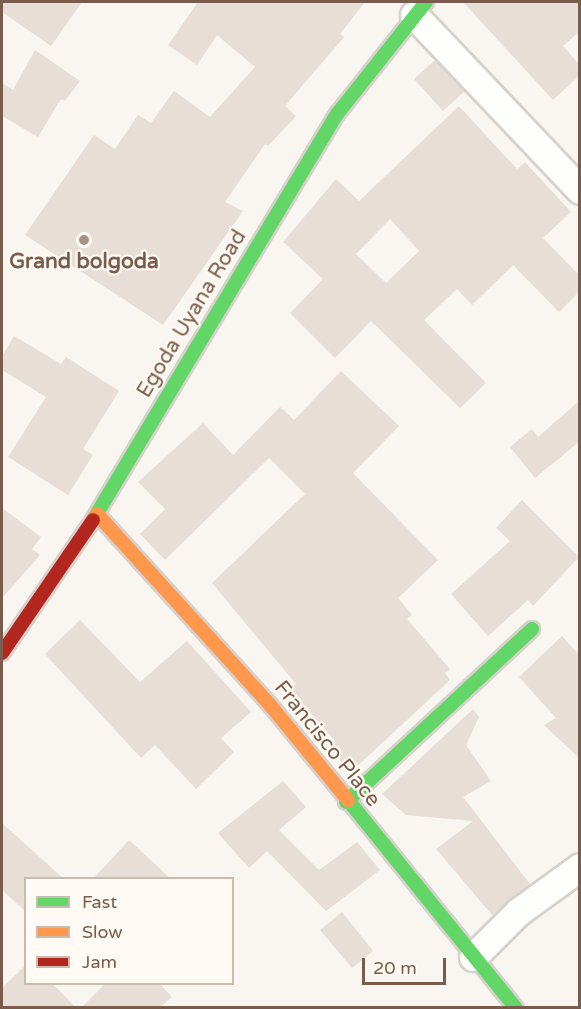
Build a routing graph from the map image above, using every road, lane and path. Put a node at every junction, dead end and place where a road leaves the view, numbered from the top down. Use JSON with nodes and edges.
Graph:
{"nodes":[{"id":1,"x":420,"y":8,"type":"edge"},
{"id":2,"x":579,"y":190,"type":"edge"},
{"id":3,"x":97,"y":514,"type":"junction"},
{"id":4,"x":532,"y":629,"type":"dead end"},
{"id":5,"x":2,"y":653,"type":"edge"},
{"id":6,"x":346,"y":802,"type":"junction"},
{"id":7,"x":579,"y":867,"type":"edge"},
{"id":8,"x":473,"y":957,"type":"junction"},
{"id":9,"x":516,"y":1008,"type":"edge"}],
"edges":[{"from":1,"to":2,"type":"street"},
{"from":1,"to":3,"type":"street","name":"Egoda Uyana Road"},
{"from":3,"to":5,"type":"street","name":"Egoda Uyana Road"},
{"from":3,"to":6,"type":"street","name":"Francisco Place"},
{"from":4,"to":6,"type":"street"},
{"from":6,"to":8,"type":"street","name":"Francisco Place"},
{"from":7,"to":8,"type":"street"},
{"from":8,"to":9,"type":"street","name":"Francisco Place"}]}
